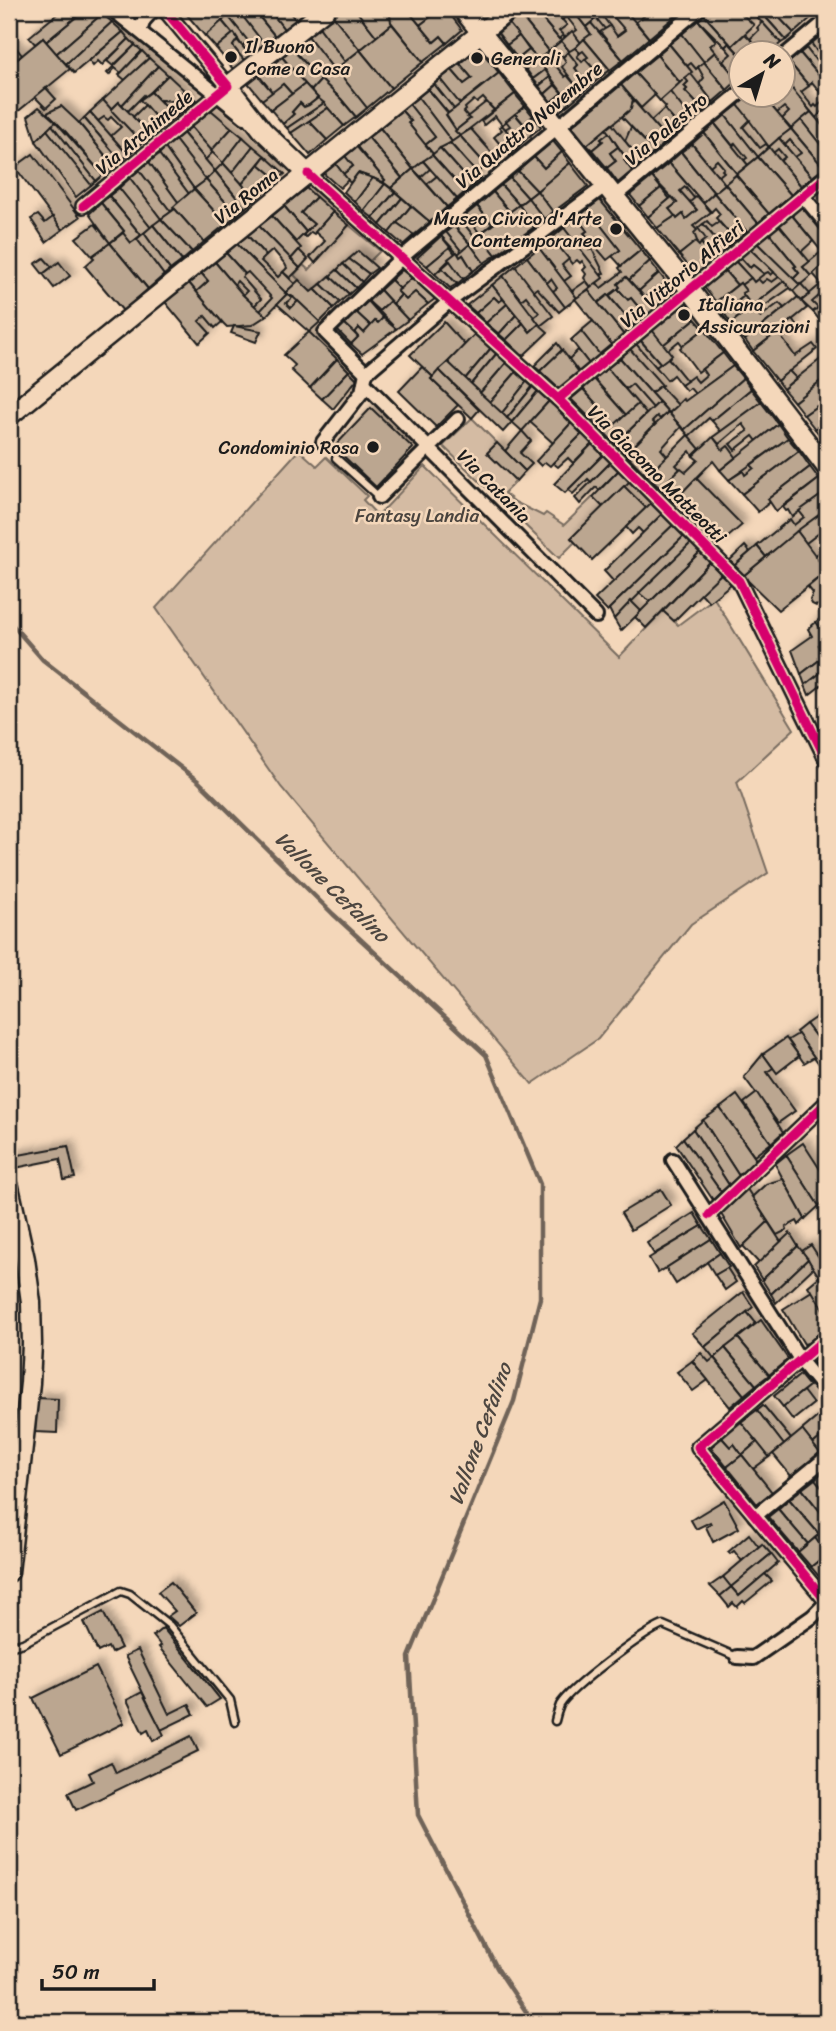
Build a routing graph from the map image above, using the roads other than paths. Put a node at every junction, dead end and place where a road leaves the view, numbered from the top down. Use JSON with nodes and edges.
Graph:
{"nodes":[{"id":1,"x":112,"y":9,"type":"edge"},
{"id":2,"x":155,"y":9,"type":"edge"},
{"id":3,"x":163,"y":9,"type":"edge"},
{"id":4,"x":326,"y":9,"type":"edge"},
{"id":5,"x":462,"y":9,"type":"edge"},
{"id":6,"x":510,"y":9,"type":"edge"},
{"id":7,"x":699,"y":9,"type":"edge"},
{"id":8,"x":827,"y":20,"type":"edge"},
{"id":9,"x":140,"y":31,"type":"junction"},
{"id":10,"x":480,"y":33,"type":"junction"},
{"id":11,"x":798,"y":44,"type":"edge"},
{"id":12,"x":222,"y":90,"type":"junction"},
{"id":13,"x":728,"y":101,"type":"edge"},
{"id":14,"x":558,"y":126,"type":"junction"},
{"id":15,"x":308,"y":174,"type":"junction"},
{"id":16,"x":827,"y":176,"type":"edge"},
{"id":17,"x":610,"y":191,"type":"junction"},
{"id":18,"x":803,"y":196,"type":"junction"},
{"id":19,"x":83,"y":206,"type":"dead end"},
{"id":20,"x":827,"y":225,"type":"edge"},
{"id":21,"x":401,"y":258,"type":"junction"},
{"id":22,"x":691,"y":290,"type":"junction"},
{"id":23,"x":450,"y":301,"type":"junction"},
{"id":24,"x":325,"y":332,"type":"joint"},
{"id":25,"x":365,"y":378,"type":"junction"},
{"id":26,"x":558,"y":399,"type":"junction"},
{"id":27,"x":9,"y":416,"type":"edge"},
{"id":28,"x":457,"y":419,"type":"dead end"},
{"id":29,"x":323,"y":442,"type":"dead end"},
{"id":30,"x":429,"y":448,"type":"junction"},
{"id":31,"x":336,"y":458,"type":"dead end"},
{"id":32,"x":827,"y":468,"type":"edge"},
{"id":33,"x":379,"y":498,"type":"joint"},
{"id":34,"x":596,"y":616,"type":"dead end"},
{"id":35,"x":827,"y":761,"type":"edge"},
{"id":36,"x":827,"y":1102,"type":"edge"},
{"id":37,"x":673,"y":1160,"type":"dead end"},
{"id":38,"x":9,"y":1187,"type":"edge"},
{"id":39,"x":709,"y":1215,"type":"junction"},
{"id":40,"x":827,"y":1337,"type":"edge"},
{"id":41,"x":801,"y":1361,"type":"junction"},
{"id":42,"x":827,"y":1393,"type":"edge"},
{"id":43,"x":827,"y":1457,"type":"edge"},
{"id":44,"x":755,"y":1516,"type":"junction"},
{"id":45,"x":9,"y":1572,"type":"edge"},
{"id":46,"x":827,"y":1602,"type":"edge"},
{"id":47,"x":9,"y":1647,"type":"edge"},
{"id":48,"x":737,"y":1657,"type":"joint"},
{"id":49,"x":555,"y":1721,"type":"dead end"},
{"id":50,"x":235,"y":1722,"type":"dead end"}],
"edges":[{"from":1,"to":9,"type":"street"},
{"from":2,"to":9,"type":"street"},
{"from":3,"to":12,"type":"street"},
{"from":4,"to":12,"type":"main road","name":"Via Archimede"},
{"from":5,"to":10,"type":"main road"},
{"from":6,"to":10,"type":"main road","name":"Via Roma"},
{"from":7,"to":14,"type":"street","name":"Via Quattro Novembre"},
{"from":8,"to":11,"type":"street"},
{"from":9,"to":12,"type":"street"},
{"from":10,"to":14,"type":"main road"},
{"from":10,"to":15,"type":"main road","name":"Via Roma"},
{"from":12,"to":15,"type":"main road","name":"Via Giacomo Matteotti"},
{"from":12,"to":19,"type":"street","name":"Via Archimede"},
{"from":13,"to":17,"type":"street","name":"Via Palestro"},
{"from":14,"to":17,"type":"main road"},
{"from":14,"to":21,"type":"street","name":"Via Quattro Novembre"},
{"from":15,"to":21,"type":"street","name":"Via Giacomo Matteotti"},
{"from":15,"to":27,"type":"main road","name":"Via Roma"},
{"from":16,"to":18,"type":"street","name":"Via Vittorio Alfieri"},
{"from":17,"to":22,"type":"main road"},
{"from":17,"to":23,"type":"street","name":"Via Palestro"},
{"from":18,"to":20,"type":"street"},
{"from":18,"to":22,"type":"street","name":"Via Vittorio Alfieri"},
{"from":21,"to":23,"type":"street","name":"Via Giacomo Matteotti"},
{"from":21,"to":24,"type":"street","name":"Via Quattro Novembre"},
{"from":22,"to":26,"type":"street","name":"Via Vittorio Alfieri"},
{"from":22,"to":32,"type":"main road"},
{"from":23,"to":25,"type":"street","name":"Via Palestro"},
{"from":23,"to":26,"type":"street","name":"Via Giacomo Matteotti"},
{"from":24,"to":25,"type":"street","name":"Via Catania"},
{"from":25,"to":29,"type":"street","name":"Via Palestro"},
{"from":25,"to":30,"type":"street","name":"Via Catania"},
{"from":26,"to":35,"type":"street","name":"Via Giacomo Matteotti"},
{"from":28,"to":30,"type":"street"},
{"from":30,"to":33,"type":"street"},
{"from":30,"to":34,"type":"street","name":"Via Catania"},
{"from":31,"to":33,"type":"lane"},
{"from":36,"to":39,"type":"street"},
{"from":37,"to":39,"type":"street"},
{"from":38,"to":45,"type":"main road"},
{"from":39,"to":41,"type":"street"},
{"from":40,"to":41,"type":"street"},
{"from":41,"to":42,"type":"street"},
{"from":41,"to":44,"type":"street"},
{"from":43,"to":44,"type":"street"},
{"from":44,"to":46,"type":"street"},
{"from":46,"to":48,"type":"street"},
{"from":47,"to":50,"type":"lane"},
{"from":48,"to":49,"type":"lane"}]}
